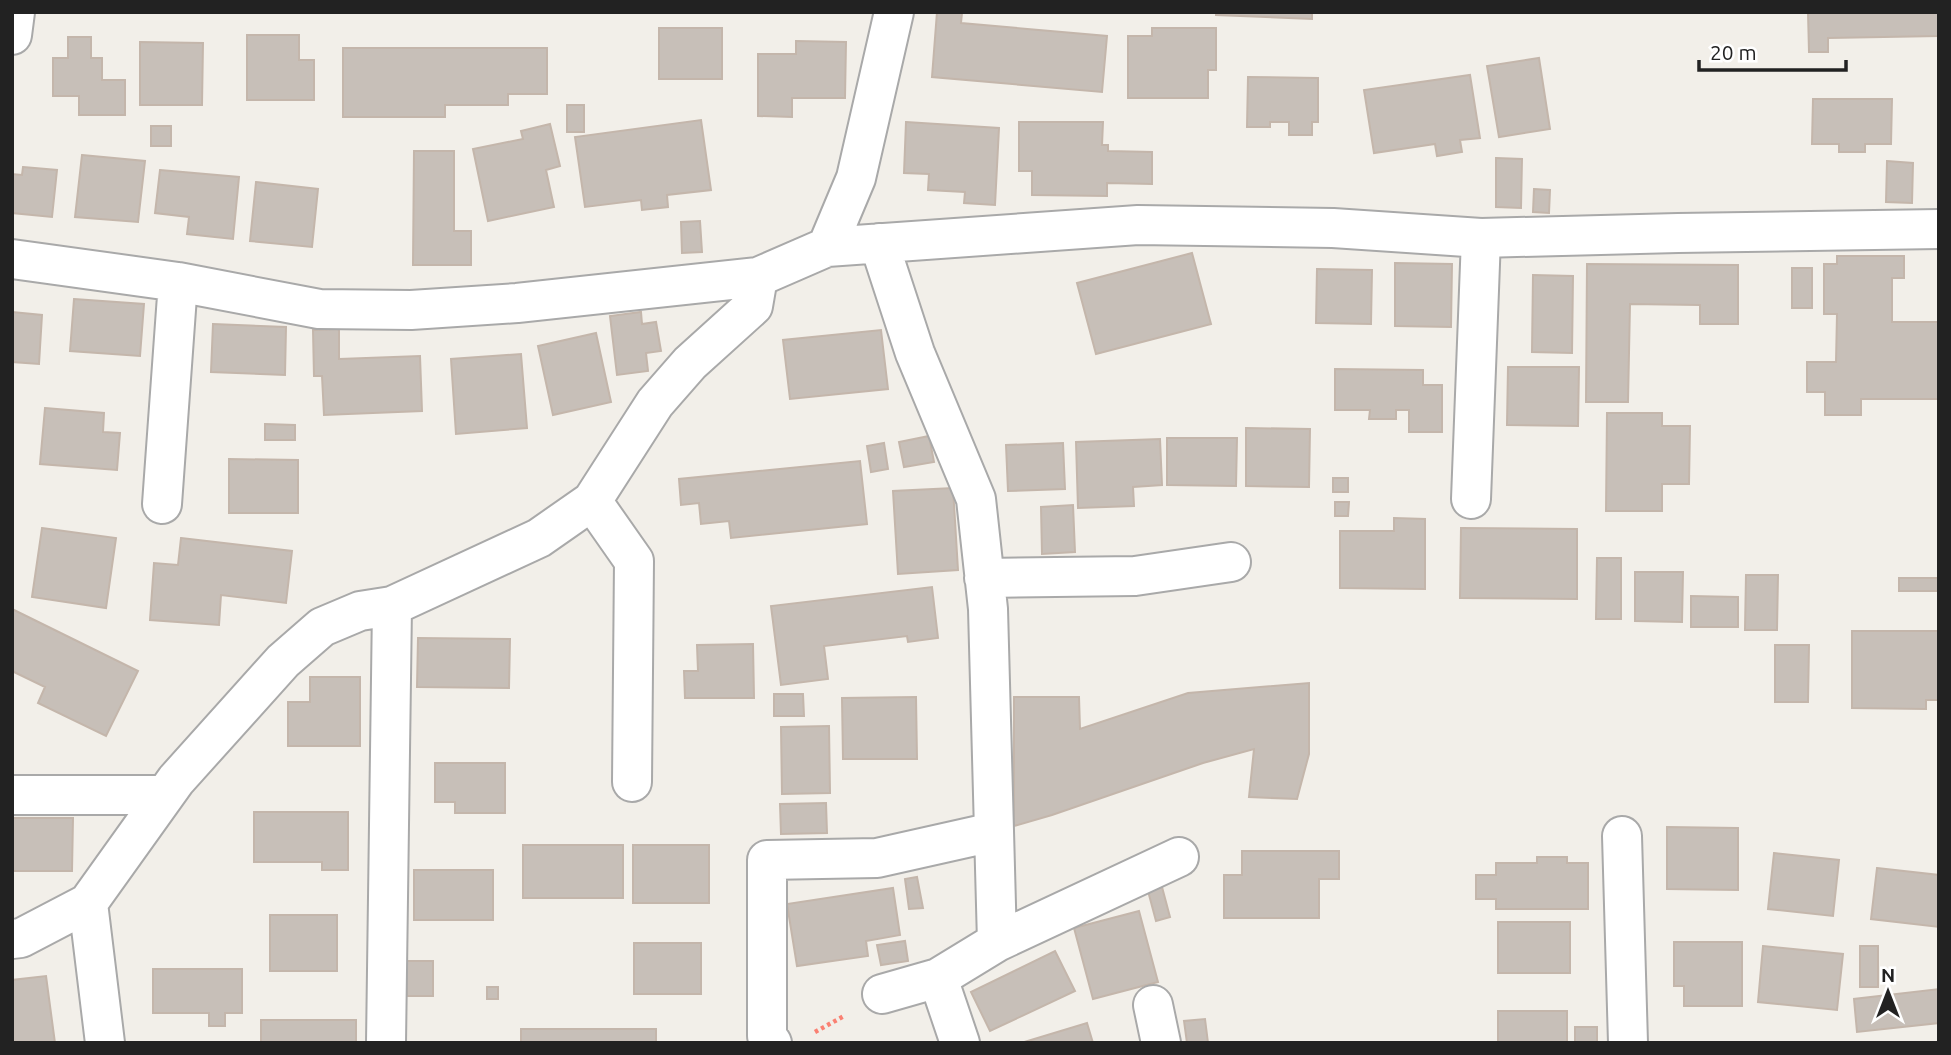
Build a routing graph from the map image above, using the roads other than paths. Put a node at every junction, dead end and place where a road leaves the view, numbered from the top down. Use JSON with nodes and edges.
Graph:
{"nodes":[{"id":1,"x":15,"y":12,"type":"edge"},
{"id":2,"x":894,"y":12,"type":"edge"},
{"id":3,"x":12,"y":35,"type":"edge"},
{"id":4,"x":1939,"y":229,"type":"edge"},
{"id":5,"x":1481,"y":239,"type":"junction"},
{"id":6,"x":879,"y":243,"type":"junction"},
{"id":7,"x":827,"y":247,"type":"junction"},
{"id":8,"x":12,"y":259,"type":"edge"},
{"id":9,"x":758,"y":277,"type":"junction"},
{"id":10,"x":178,"y":282,"type":"junction"},
{"id":11,"x":1471,"y":499,"type":"dead end"},
{"id":12,"x":592,"y":500,"type":"junction"},
{"id":13,"x":162,"y":504,"type":"dead end"},
{"id":14,"x":1231,"y":562,"type":"dead end"},
{"id":15,"x":984,"y":578,"type":"junction"},
{"id":16,"x":392,"y":606,"type":"junction"},
{"id":17,"x":632,"y":782,"type":"dead end"},
{"id":18,"x":12,"y":795,"type":"edge"},
{"id":19,"x":165,"y":795,"type":"junction"},
{"id":20,"x":993,"y":832,"type":"junction"},
{"id":21,"x":1622,"y":836,"type":"dead end"},
{"id":22,"x":1179,"y":857,"type":"dead end"},
{"id":23,"x":88,"y":903,"type":"junction"},
{"id":24,"x":12,"y":939,"type":"edge"},
{"id":25,"x":997,"y":942,"type":"junction"},
{"id":26,"x":938,"y":978,"type":"junction"},
{"id":27,"x":882,"y":994,"type":"road end"},
{"id":28,"x":1153,"y":1005,"type":"dead end"},
{"id":29,"x":789,"y":1040,"type":"edge"},
{"id":30,"x":105,"y":1043,"type":"edge"},
{"id":31,"x":386,"y":1043,"type":"edge"},
{"id":32,"x":960,"y":1043,"type":"edge"},
{"id":33,"x":1161,"y":1043,"type":"edge"},
{"id":34,"x":1628,"y":1043,"type":"edge"}],
"edges":[{"from":1,"to":3,"type":"street"},
{"from":2,"to":7,"type":"street"},
{"from":4,"to":5,"type":"street"},
{"from":5,"to":6,"type":"street"},
{"from":5,"to":11,"type":"street"},
{"from":6,"to":7,"type":"street"},
{"from":6,"to":15,"type":"street"},
{"from":7,"to":9,"type":"street"},
{"from":8,"to":10,"type":"street"},
{"from":9,"to":10,"type":"street"},
{"from":9,"to":12,"type":"street"},
{"from":10,"to":13,"type":"street"},
{"from":12,"to":16,"type":"street"},
{"from":12,"to":17,"type":"street"},
{"from":14,"to":15,"type":"street"},
{"from":15,"to":20,"type":"street"},
{"from":16,"to":19,"type":"street"},
{"from":16,"to":31,"type":"street"},
{"from":18,"to":19,"type":"street"},
{"from":19,"to":23,"type":"street"},
{"from":20,"to":25,"type":"street"},
{"from":20,"to":29,"type":"street"},
{"from":21,"to":34,"type":"street"},
{"from":22,"to":25,"type":"street"},
{"from":23,"to":24,"type":"street"},
{"from":23,"to":30,"type":"street"},
{"from":25,"to":26,"type":"street"},
{"from":26,"to":27,"type":"street"},
{"from":26,"to":32,"type":"street"},
{"from":28,"to":33,"type":"street"}]}
